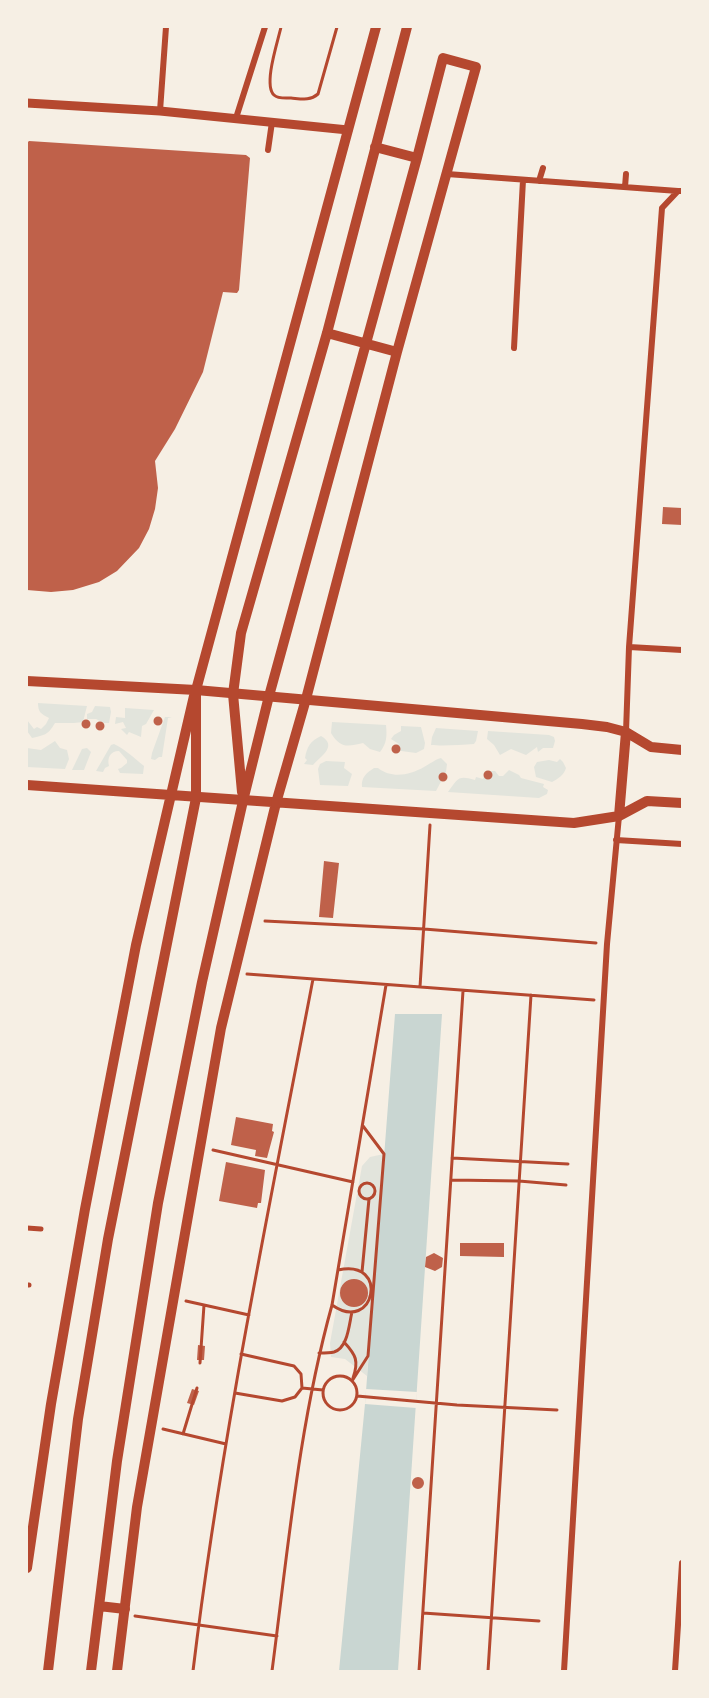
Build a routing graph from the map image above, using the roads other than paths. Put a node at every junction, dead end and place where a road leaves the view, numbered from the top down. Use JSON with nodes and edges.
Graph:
{"nodes":[{"id":1,"x":166,"y":27,"type":"edge"},
{"id":2,"x":265,"y":27,"type":"edge"},
{"id":3,"x":376,"y":27,"type":"edge"},
{"id":4,"x":407,"y":27,"type":"edge"},
{"id":5,"x":27,"y":103,"type":"edge"},
{"id":6,"x":160,"y":111,"type":"junction"},
{"id":7,"x":236,"y":118,"type":"junction"},
{"id":8,"x":272,"y":122,"type":"junction"},
{"id":9,"x":348,"y":130,"type":"junction"},
{"id":10,"x":375,"y":147,"type":"junction"},
{"id":11,"x":268,"y":150,"type":"dead end"},
{"id":12,"x":417,"y":158,"type":"junction"},
{"id":13,"x":543,"y":168,"type":"dead end"},
{"id":14,"x":447,"y":174,"type":"junction"},
{"id":15,"x":626,"y":174,"type":"dead end"},
{"id":16,"x":523,"y":180,"type":"junction"},
{"id":17,"x":539,"y":181,"type":"junction"},
{"id":18,"x":625,"y":187,"type":"junction"},
{"id":19,"x":680,"y":191,"type":"edge"},
{"id":20,"x":327,"y":333,"type":"junction"},
{"id":21,"x":366,"y":343,"type":"junction"},
{"id":22,"x":514,"y":348,"type":"dead end"},
{"id":23,"x":397,"y":351,"type":"junction"},
{"id":24,"x":630,"y":647,"type":"junction"},
{"id":25,"x":682,"y":650,"type":"edge"},
{"id":26,"x":27,"y":681,"type":"edge"},
{"id":27,"x":196,"y":690,"type":"junction"},
{"id":28,"x":233,"y":694,"type":"junction"},
{"id":29,"x":269,"y":696,"type":"junction"},
{"id":30,"x":306,"y":699,"type":"junction"},
{"id":31,"x":626,"y":732,"type":"junction"},
{"id":32,"x":682,"y":750,"type":"edge"},
{"id":33,"x":27,"y":785,"type":"edge"},
{"id":34,"x":171,"y":796,"type":"junction"},
{"id":35,"x":195,"y":798,"type":"junction"},
{"id":36,"x":243,"y":801,"type":"junction"},
{"id":37,"x":276,"y":803,"type":"junction"},
{"id":38,"x":682,"y":804,"type":"edge"},
{"id":39,"x":619,"y":816,"type":"junction"},
{"id":40,"x":616,"y":840,"type":"junction"},
{"id":41,"x":682,"y":844,"type":"edge"},
{"id":42,"x":27,"y":1228,"type":"edge"},
{"id":43,"x":40,"y":1229,"type":"dead end"},
{"id":44,"x":682,"y":1563,"type":"edge"},
{"id":45,"x":27,"y":1568,"type":"edge"},
{"id":46,"x":99,"y":1606,"type":"junction"},
{"id":47,"x":124,"y":1612,"type":"junction"},
{"id":48,"x":48,"y":1671,"type":"edge"},
{"id":49,"x":91,"y":1671,"type":"edge"},
{"id":50,"x":117,"y":1671,"type":"edge"},
{"id":51,"x":564,"y":1671,"type":"edge"},
{"id":52,"x":675,"y":1671,"type":"edge"}],
"edges":[{"from":1,"to":6,"type":"street"},
{"from":2,"to":7,"type":"street"},
{"from":3,"to":9,"type":"main road"},
{"from":4,"to":10,"type":"main road"},
{"from":5,"to":6,"type":"street"},
{"from":6,"to":7,"type":"street"},
{"from":7,"to":8,"type":"street"},
{"from":8,"to":9,"type":"street"},
{"from":8,"to":11,"type":"street"},
{"from":9,"to":27,"type":"main road"},
{"from":10,"to":12,"type":"main road"},
{"from":10,"to":20,"type":"main road"},
{"from":12,"to":14,"type":"main road"},
{"from":12,"to":21,"type":"main road"},
{"from":13,"to":17,"type":"street"},
{"from":14,"to":16,"type":"street"},
{"from":14,"to":23,"type":"main road"},
{"from":15,"to":18,"type":"street"},
{"from":16,"to":17,"type":"street"},
{"from":16,"to":22,"type":"street"},
{"from":17,"to":18,"type":"street"},
{"from":18,"to":19,"type":"street"},
{"from":19,"to":24,"type":"street"},
{"from":20,"to":21,"type":"main road"},
{"from":20,"to":28,"type":"main road"},
{"from":21,"to":23,"type":"main road"},
{"from":21,"to":29,"type":"main road"},
{"from":23,"to":30,"type":"main road"},
{"from":24,"to":25,"type":"street"},
{"from":24,"to":31,"type":"street"},
{"from":26,"to":27,"type":"main road"},
{"from":27,"to":28,"type":"main road"},
{"from":27,"to":34,"type":"main road"},
{"from":27,"to":35,"type":"main road"},
{"from":28,"to":29,"type":"main road"},
{"from":28,"to":36,"type":"main road"},
{"from":29,"to":30,"type":"main road"},
{"from":29,"to":36,"type":"main road"},
{"from":30,"to":31,"type":"main road"},
{"from":30,"to":37,"type":"main road"},
{"from":31,"to":32,"type":"main road"},
{"from":31,"to":39,"type":"main road"},
{"from":33,"to":34,"type":"main road"},
{"from":34,"to":35,"type":"main road"},
{"from":34,"to":45,"type":"main road"},
{"from":35,"to":36,"type":"main road"},
{"from":35,"to":48,"type":"main road"},
{"from":36,"to":37,"type":"main road"},
{"from":36,"to":46,"type":"main road"},
{"from":37,"to":39,"type":"main road"},
{"from":37,"to":47,"type":"main road"},
{"from":38,"to":39,"type":"main road"},
{"from":39,"to":40,"type":"street"},
{"from":40,"to":41,"type":"street"},
{"from":40,"to":51,"type":"street"},
{"from":42,"to":43,"type":"street"},
{"from":44,"to":52,"type":"street"},
{"from":46,"to":47,"type":"main road"},
{"from":46,"to":49,"type":"main road"},
{"from":47,"to":50,"type":"main road"}]}
